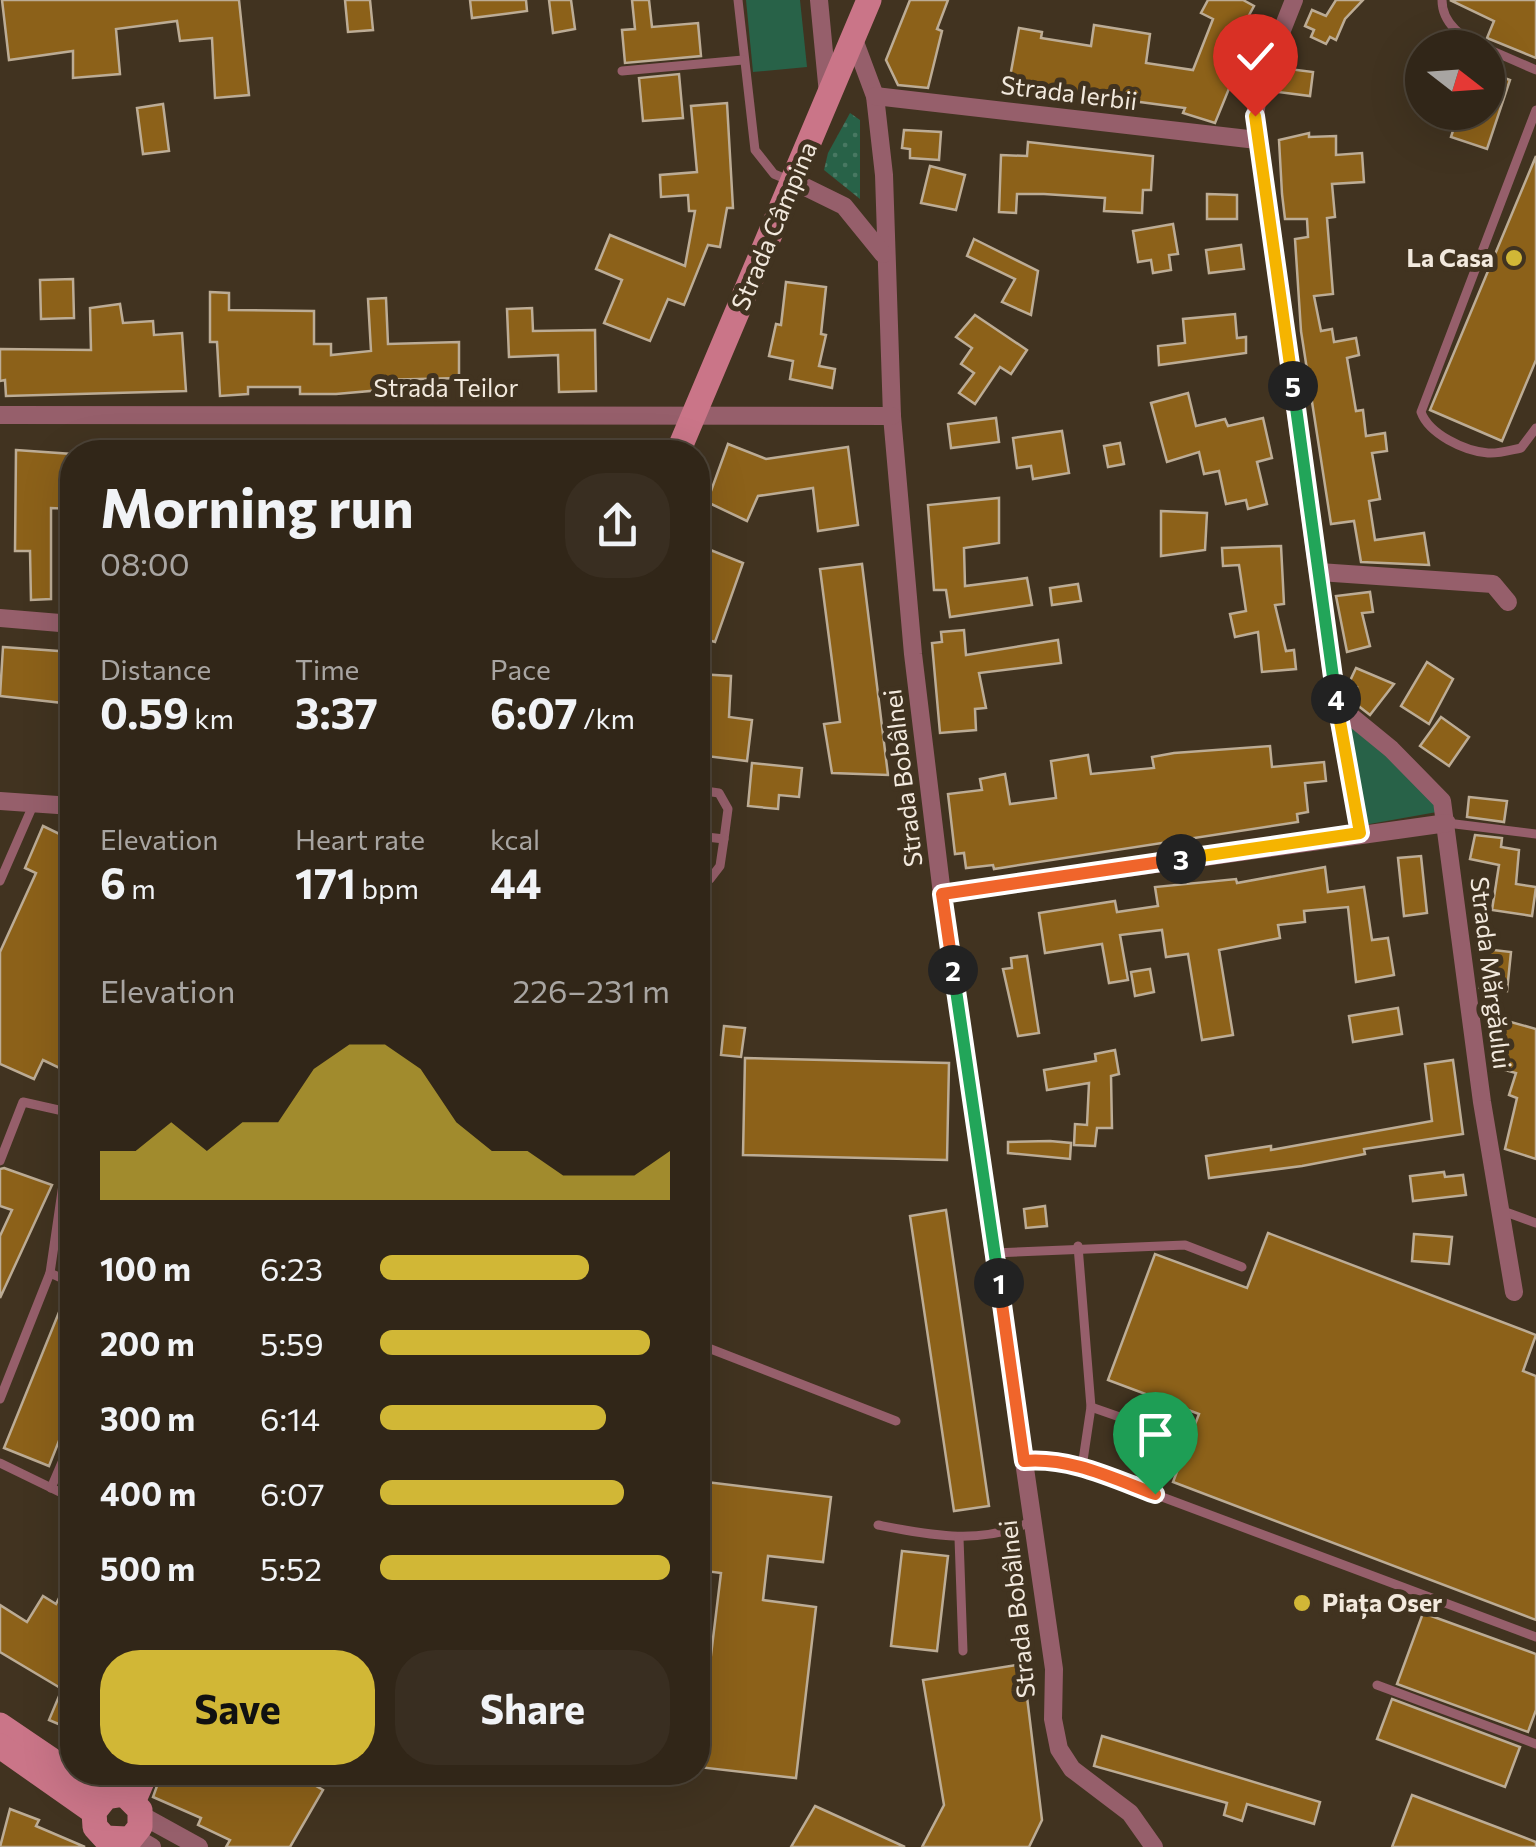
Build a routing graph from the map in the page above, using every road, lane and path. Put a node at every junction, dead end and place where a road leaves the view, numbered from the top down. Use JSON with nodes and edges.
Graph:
{"nodes":[{"id":1,"x":738,"y":0,"type":"edge"},
{"id":2,"x":819,"y":0,"type":"edge"},
{"id":3,"x":869,"y":0,"type":"edge"},
{"id":4,"x":1294,"y":0,"type":"edge"},
{"id":5,"x":1442,"y":0,"type":"edge"},
{"id":6,"x":1455,"y":30,"type":"edge"},
{"id":7,"x":853,"y":37,"type":"junction"},
{"id":8,"x":1505,"y":57,"type":"edge"},
{"id":9,"x":743,"y":60,"type":"junction"},
{"id":10,"x":1536,"y":70,"type":"edge"},
{"id":11,"x":622,"y":72,"type":"dead end"},
{"id":12,"x":875,"y":96,"type":"junction"},
{"id":13,"x":828,"y":99,"type":"junction"},
{"id":14,"x":1536,"y":110,"type":"edge"},
{"id":15,"x":1257,"y":140,"type":"junction"},
{"id":16,"x":793,"y":182,"type":"junction"},
{"id":17,"x":883,"y":255,"type":"junction"},
{"id":18,"x":694,"y":413,"type":"junction"},
{"id":19,"x":0,"y":414,"type":"edge"},
{"id":20,"x":892,"y":416,"type":"junction"},
{"id":21,"x":1536,"y":428,"type":"edge"},
{"id":22,"x":683,"y":440,"type":"edge"},
{"id":23,"x":1320,"y":572,"type":"junction"},
{"id":24,"x":1508,"y":602,"type":"dead end"},
{"id":25,"x":0,"y":618,"type":"edge"},
{"id":26,"x":60,"y":623,"type":"edge"},
{"id":27,"x":1336,"y":704,"type":"junction"},
{"id":28,"x":710,"y":793,"type":"edge"},
{"id":29,"x":0,"y":800,"type":"edge"},
{"id":30,"x":34,"y":803,"type":"junction"},
{"id":31,"x":60,"y":805,"type":"edge"},
{"id":32,"x":1447,"y":823,"type":"junction"},
{"id":33,"x":1360,"y":833,"type":"junction"},
{"id":34,"x":1536,"y":834,"type":"edge"},
{"id":35,"x":710,"y":837,"type":"edge"},
{"id":36,"x":724,"y":839,"type":"junction"},
{"id":37,"x":710,"y":879,"type":"edge"},
{"id":38,"x":0,"y":881,"type":"edge"},
{"id":39,"x":942,"y":894,"type":"junction"},
{"id":40,"x":60,"y":1110,"type":"edge"},
{"id":41,"x":0,"y":1161,"type":"edge"},
{"id":42,"x":60,"y":1205,"type":"edge"},
{"id":43,"x":1500,"y":1210,"type":"junction"},
{"id":44,"x":1536,"y":1223,"type":"edge"},
{"id":45,"x":1078,"y":1246,"type":"junction"},
{"id":46,"x":994,"y":1252,"type":"junction"},
{"id":47,"x":1242,"y":1266,"type":"dead end"},
{"id":48,"x":50,"y":1273,"type":"junction"},
{"id":49,"x":60,"y":1277,"type":"edge"},
{"id":50,"x":1514,"y":1292,"type":"dead end"},
{"id":51,"x":710,"y":1349,"type":"edge"},
{"id":52,"x":0,"y":1400,"type":"edge"},
{"id":53,"x":1091,"y":1406,"type":"junction"},
{"id":54,"x":896,"y":1421,"type":"dead end"},
{"id":55,"x":1177,"y":1437,"type":"dead end"},
{"id":56,"x":1024,"y":1461,"type":"junction"},
{"id":57,"x":0,"y":1463,"type":"edge"},
{"id":58,"x":60,"y":1467,"type":"edge"},
{"id":59,"x":1082,"y":1467,"type":"junction"},
{"id":60,"x":51,"y":1488,"type":"junction"},
{"id":61,"x":60,"y":1492,"type":"edge"},
{"id":62,"x":1034,"y":1520,"type":"junction"},
{"id":63,"x":878,"y":1525,"type":"dead end"},
{"id":64,"x":959,"y":1538,"type":"junction"},
{"id":65,"x":1536,"y":1636,"type":"edge"},
{"id":66,"x":963,"y":1651,"type":"dead end"},
{"id":67,"x":1376,"y":1685,"type":"dead end"},
{"id":68,"x":0,"y":1724,"type":"edge"},
{"id":69,"x":1536,"y":1744,"type":"edge"},
{"id":70,"x":0,"y":1746,"type":"edge"},
{"id":71,"x":60,"y":1772,"type":"edge"},
{"id":72,"x":60,"y":1783,"type":"edge"},
{"id":73,"x":63,"y":1785,"type":"edge"},
{"id":74,"x":76,"y":1785,"type":"edge"},
{"id":75,"x":139,"y":1785,"type":"edge"},
{"id":76,"x":119,"y":1820,"type":"edge"},
{"id":77,"x":199,"y":1847,"type":"edge"},
{"id":78,"x":1154,"y":1847,"type":"edge"}],
"edges":[{"from":1,"to":9,"type":"lane"},
{"from":2,"to":13,"type":"street"},
{"from":3,"to":7,"type":"main road","name":"Strada Câmpina"},
{"from":4,"to":15,"type":"street"},
{"from":5,"to":6,"type":"lane"},
{"from":7,"to":12,"type":"street","name":"Strada Bobâlnei"},
{"from":7,"to":13,"type":"main road","name":"Strada Câmpina"},
{"from":8,"to":10,"type":"lane"},
{"from":9,"to":11,"type":"lane"},
{"from":9,"to":16,"type":"lane"},
{"from":12,"to":15,"type":"street","name":"Strada Ierbii"},
{"from":12,"to":17,"type":"street","name":"Strada Bobâlnei"},
{"from":13,"to":16,"type":"main road","name":"Strada Câmpina"},
{"from":14,"to":21,"type":"lane"},
{"from":15,"to":23,"type":"street"},
{"from":16,"to":17,"type":"street"},
{"from":16,"to":18,"type":"main road","name":"Strada Câmpina"},
{"from":17,"to":20,"type":"street","name":"Strada Bobâlnei"},
{"from":18,"to":19,"type":"street","name":"Strada Teilor"},
{"from":18,"to":20,"type":"street","name":"Strada Teilor"},
{"from":18,"to":22,"type":"main road","name":"Strada Câmpina"},
{"from":20,"to":39,"type":"street","name":"Strada Bobâlnei"},
{"from":23,"to":24,"type":"street"},
{"from":23,"to":27,"type":"street"},
{"from":25,"to":26,"type":"street"},
{"from":27,"to":32,"type":"street","name":"Strada Mărgăului"},
{"from":27,"to":33,"type":"street"},
{"from":28,"to":36,"type":"lane"},
{"from":29,"to":30,"type":"street"},
{"from":30,"to":31,"type":"street"},
{"from":30,"to":38,"type":"lane"},
{"from":32,"to":33,"type":"street"},
{"from":32,"to":34,"type":"lane"},
{"from":32,"to":43,"type":"street","name":"Strada Mărgăului"},
{"from":33,"to":39,"type":"street"},
{"from":35,"to":36,"type":"lane"},
{"from":36,"to":37,"type":"lane"},
{"from":39,"to":46,"type":"street","name":"Strada Bobâlnei"},
{"from":40,"to":41,"type":"lane"},
{"from":42,"to":48,"type":"lane"},
{"from":43,"to":44,"type":"lane"},
{"from":43,"to":50,"type":"street","name":"Strada Mărgăului"},
{"from":45,"to":46,"type":"lane"},
{"from":45,"to":47,"type":"lane"},
{"from":45,"to":53,"type":"lane"},
{"from":46,"to":56,"type":"street","name":"Strada Bobâlnei"},
{"from":48,"to":49,"type":"lane"},
{"from":48,"to":52,"type":"lane"},
{"from":51,"to":54,"type":"lane"},
{"from":53,"to":55,"type":"lane"},
{"from":53,"to":59,"type":"lane"},
{"from":56,"to":59,"type":"lane"},
{"from":56,"to":62,"type":"street","name":"Strada Bobâlnei"},
{"from":57,"to":60,"type":"lane"},
{"from":58,"to":60,"type":"lane"},
{"from":59,"to":65,"type":"lane"},
{"from":60,"to":61,"type":"lane"},
{"from":62,"to":64,"type":"lane"},
{"from":62,"to":78,"type":"street","name":"Strada Bobâlnei"},
{"from":63,"to":64,"type":"lane"},
{"from":64,"to":66,"type":"lane"},
{"from":67,"to":69,"type":"lane"},
{"from":68,"to":71,"type":"main road"},
{"from":70,"to":72,"type":"main road"},
{"from":73,"to":76,"type":"main road"},
{"from":74,"to":76,"type":"main road"},
{"from":75,"to":76,"type":"main road"},
{"from":76,"to":77,"type":"street"}]}
